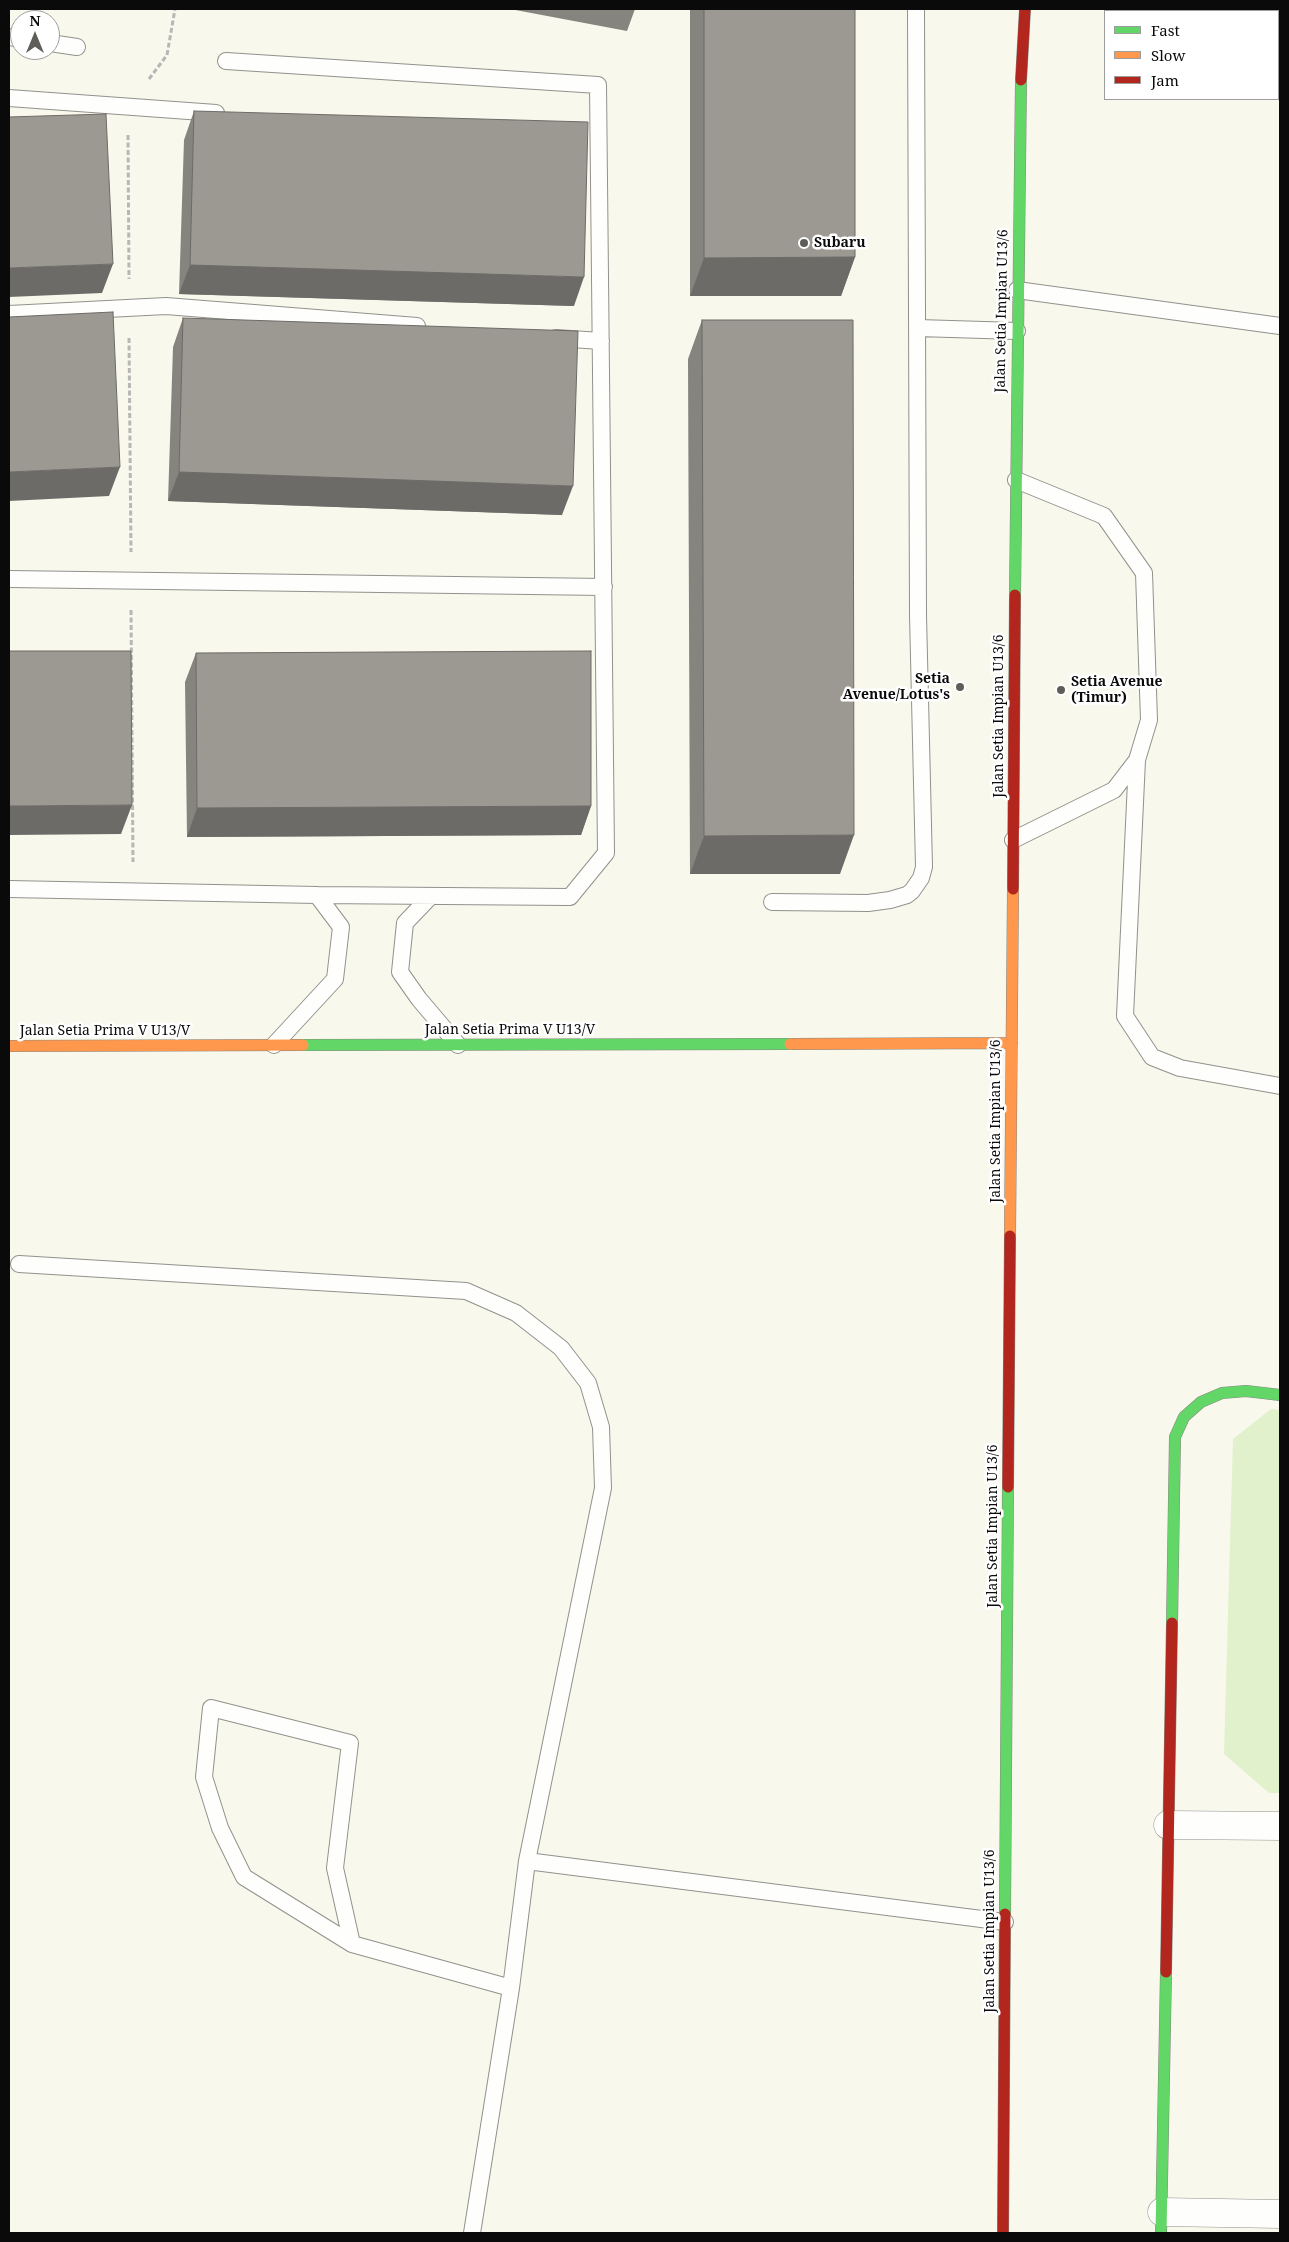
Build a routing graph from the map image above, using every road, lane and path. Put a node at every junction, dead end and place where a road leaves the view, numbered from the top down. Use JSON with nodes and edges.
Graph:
{"nodes":[{"id":1,"x":175,"y":9,"type":"edge"},
{"id":2,"x":916,"y":9,"type":"edge"},
{"id":3,"x":1025,"y":9,"type":"edge"},
{"id":4,"x":60,"y":44,"type":"edge"},
{"id":5,"x":77,"y":47,"type":"dead end"},
{"id":6,"x":226,"y":61,"type":"dead end"},
{"id":7,"x":9,"y":98,"type":"edge"},
{"id":8,"x":128,"y":106,"type":"junction"},
{"id":9,"x":236,"y":115,"type":"edge"},
{"id":10,"x":580,"y":140,"type":"edge"},
{"id":11,"x":599,"y":142,"type":"junction"},
{"id":12,"x":1017,"y":290,"type":"junction"},
{"id":13,"x":129,"y":308,"type":"junction"},
{"id":14,"x":9,"y":314,"type":"edge"},
{"id":15,"x":1280,"y":326,"type":"edge"},
{"id":16,"x":433,"y":328,"type":"edge"},
{"id":17,"x":918,"y":328,"type":"junction"},
{"id":18,"x":1017,"y":331,"type":"junction"},
{"id":19,"x":542,"y":336,"type":"edge"},
{"id":20,"x":601,"y":341,"type":"junction"},
{"id":21,"x":1016,"y":480,"type":"junction"},
{"id":22,"x":9,"y":579,"type":"edge"},
{"id":23,"x":131,"y":580,"type":"junction"},
{"id":24,"x":604,"y":587,"type":"junction"},
{"id":25,"x":1137,"y":760,"type":"junction"},
{"id":26,"x":1013,"y":840,"type":"junction"},
{"id":27,"x":9,"y":889,"type":"edge"},
{"id":28,"x":133,"y":891,"type":"junction"},
{"id":29,"x":318,"y":896,"type":"junction"},
{"id":30,"x":430,"y":897,"type":"junction"},
{"id":31,"x":772,"y":902,"type":"dead end"},
{"id":32,"x":1012,"y":1043,"type":"junction"},
{"id":33,"x":274,"y":1045,"type":"junction"},
{"id":34,"x":458,"y":1045,"type":"junction"},
{"id":35,"x":9,"y":1046,"type":"edge"},
{"id":36,"x":1280,"y":1086,"type":"edge"},
{"id":37,"x":19,"y":1264,"type":"dead end"},
{"id":38,"x":1280,"y":1395,"type":"edge"},
{"id":39,"x":1168,"y":1825,"type":"junction"},
{"id":40,"x":1280,"y":1826,"type":"edge"},
{"id":41,"x":528,"y":1861,"type":"junction"},
{"id":42,"x":1005,"y":1922,"type":"junction"},
{"id":43,"x":352,"y":1944,"type":"junction"},
{"id":44,"x":511,"y":1988,"type":"junction"},
{"id":45,"x":1280,"y":2214,"type":"edge"},
{"id":46,"x":1161,"y":2223,"type":"edge"},
{"id":47,"x":472,"y":2233,"type":"edge"},
{"id":48,"x":1003,"y":2233,"type":"edge"}],
"edges":[{"from":1,"to":8,"type":"path"},
{"from":2,"to":17,"type":"lane"},
{"from":3,"to":12,"type":"street","name":"Jalan Setia Impian U13/6"},
{"from":4,"to":5,"type":"lane"},
{"from":6,"to":11,"type":"lane"},
{"from":7,"to":8,"type":"lane"},
{"from":8,"to":9,"type":"lane"},
{"from":8,"to":13,"type":"path"},
{"from":10,"to":11,"type":"lane"},
{"from":11,"to":20,"type":"lane"},
{"from":12,"to":15,"type":"lane"},
{"from":12,"to":18,"type":"street","name":"Jalan Setia Impian U13/6"},
{"from":13,"to":14,"type":"lane"},
{"from":13,"to":16,"type":"lane"},
{"from":13,"to":23,"type":"path"},
{"from":17,"to":18,"type":"lane"},
{"from":17,"to":31,"type":"lane"},
{"from":18,"to":21,"type":"street","name":"Jalan Setia Impian U13/6"},
{"from":19,"to":20,"type":"lane"},
{"from":20,"to":24,"type":"lane"},
{"from":21,"to":25,"type":"lane"},
{"from":21,"to":26,"type":"street","name":"Jalan Setia Impian U13/6"},
{"from":22,"to":23,"type":"lane"},
{"from":23,"to":24,"type":"lane"},
{"from":23,"to":28,"type":"path"},
{"from":24,"to":30,"type":"lane"},
{"from":25,"to":26,"type":"lane"},
{"from":25,"to":36,"type":"lane"},
{"from":26,"to":32,"type":"street","name":"Jalan Setia Impian U13/6"},
{"from":27,"to":28,"type":"lane"},
{"from":28,"to":29,"type":"lane"},
{"from":29,"to":30,"type":"lane"},
{"from":29,"to":33,"type":"lane"},
{"from":30,"to":34,"type":"lane"},
{"from":32,"to":34,"type":"street","name":"Jalan Setia Prima V U13/V"},
{"from":32,"to":42,"type":"street","name":"Jalan Setia Impian U13/6"},
{"from":33,"to":34,"type":"street","name":"Jalan Setia Prima V U13/V"},
{"from":33,"to":35,"type":"street","name":"Jalan Setia Prima V U13/V"},
{"from":37,"to":41,"type":"lane"},
{"from":38,"to":39,"type":"street"},
{"from":39,"to":40,"type":"street"},
{"from":39,"to":46,"type":"street"},
{"from":41,"to":42,"type":"lane"},
{"from":41,"to":44,"type":"lane"},
{"from":42,"to":48,"type":"street","name":"Jalan Setia Impian U13/6"},
{"from":43,"to":43,"type":"lane"},
{"from":43,"to":44,"type":"lane"},
{"from":44,"to":47,"type":"lane"},
{"from":45,"to":46,"type":"street"}]}
